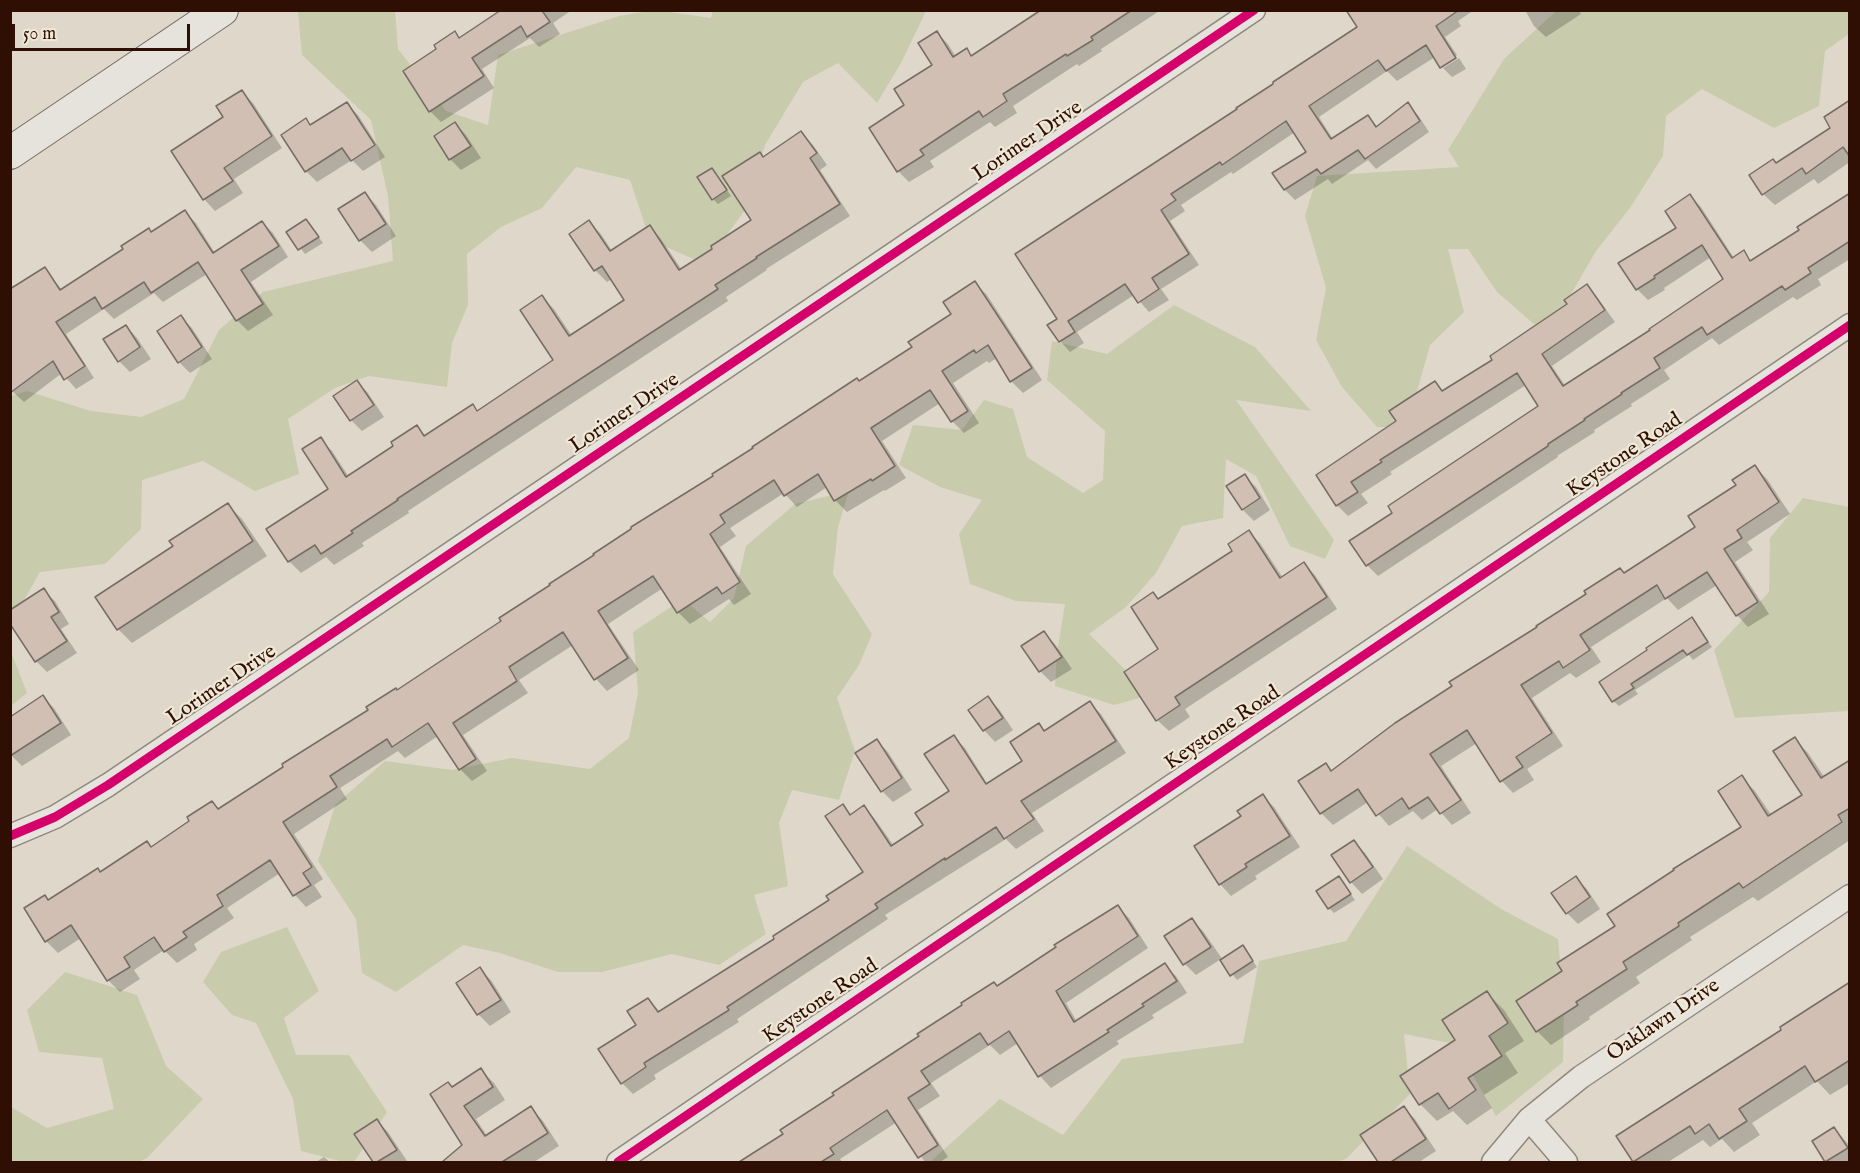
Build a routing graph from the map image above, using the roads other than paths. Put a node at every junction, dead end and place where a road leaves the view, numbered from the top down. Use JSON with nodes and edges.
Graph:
{"nodes":[{"id":1,"x":222,"y":10,"type":"edge"},
{"id":2,"x":1254,"y":10,"type":"edge"},
{"id":3,"x":10,"y":153,"type":"edge"},
{"id":4,"x":1850,"y":325,"type":"edge"},
{"id":5,"x":10,"y":836,"type":"edge"},
{"id":6,"x":1850,"y":896,"type":"edge"},
{"id":7,"x":1529,"y":1119,"type":"junction"},
{"id":8,"x":618,"y":1162,"type":"edge"},
{"id":9,"x":1493,"y":1162,"type":"edge"},
{"id":10,"x":1566,"y":1162,"type":"edge"}],
"edges":[{"from":1,"to":3,"type":"street"},
{"from":2,"to":5,"type":"street","name":"Lorimer Drive"},
{"from":4,"to":8,"type":"street","name":"Keystone Road"},
{"from":6,"to":7,"type":"street","name":"Oaklawn Drive"},
{"from":7,"to":9,"type":"street","name":"Oaklawn Drive"},
{"from":7,"to":10,"type":"street"}]}
